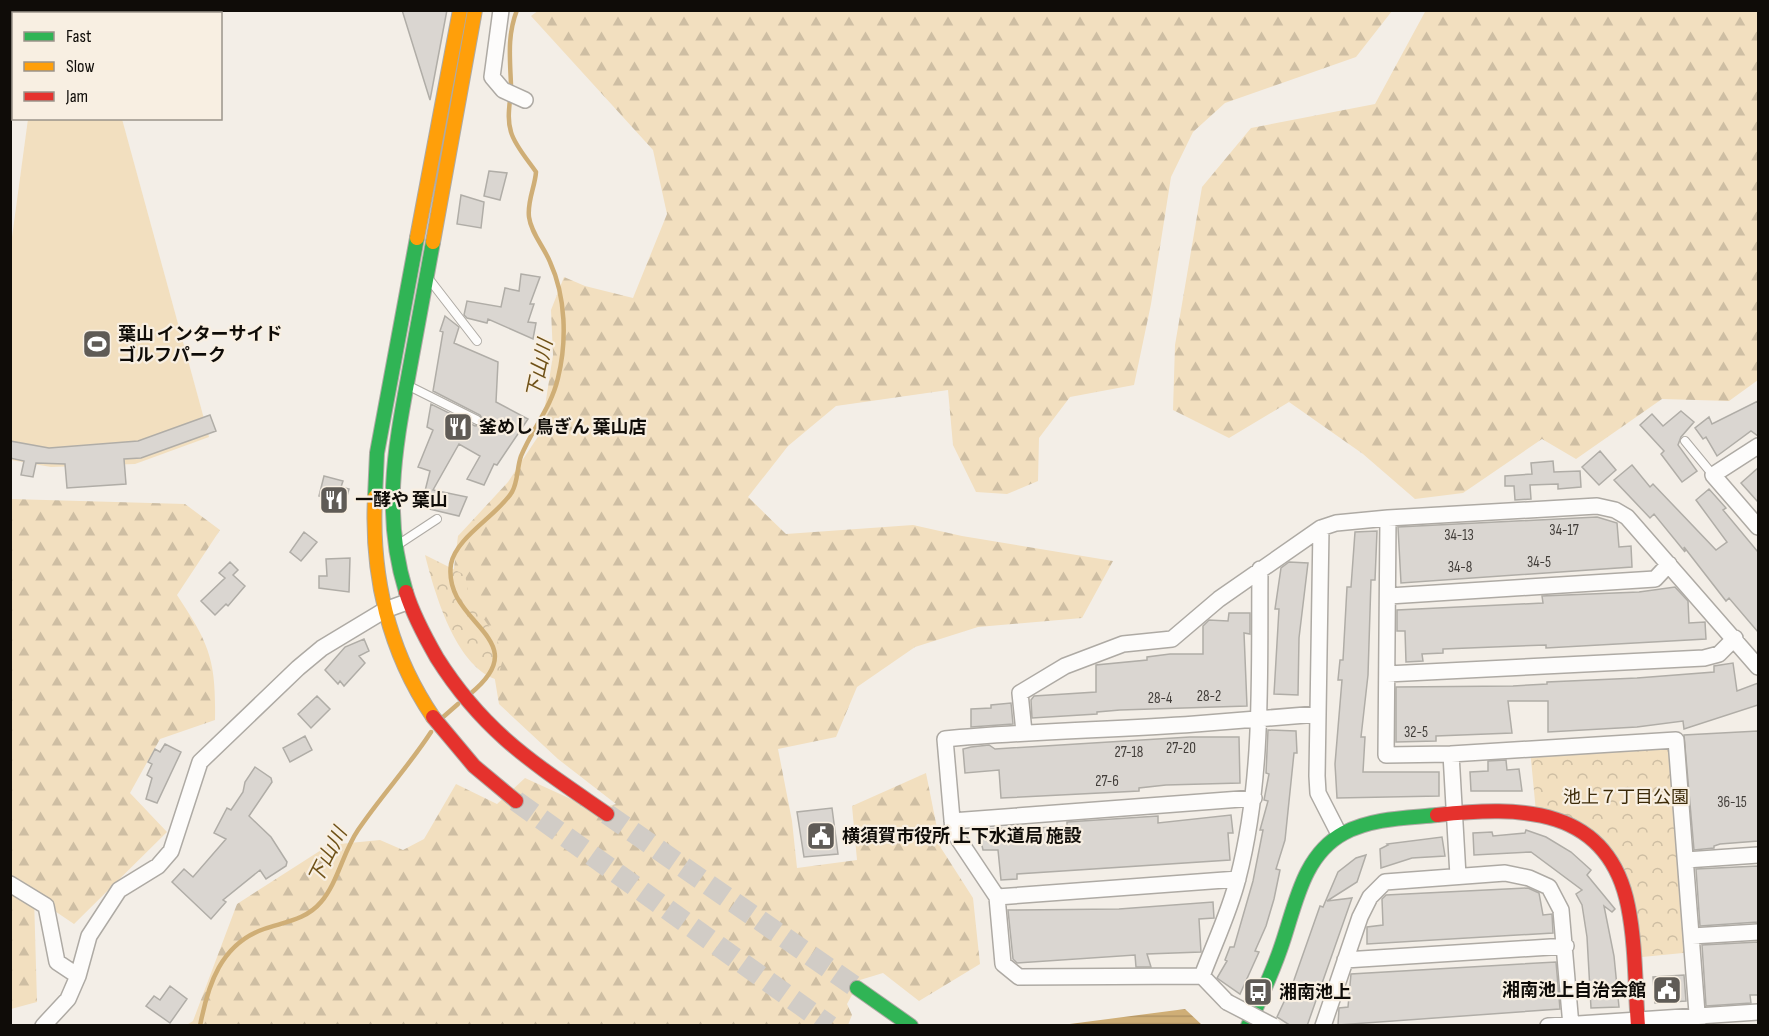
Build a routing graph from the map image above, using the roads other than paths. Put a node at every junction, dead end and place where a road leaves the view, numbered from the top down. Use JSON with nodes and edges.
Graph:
{"nodes":[{"id":1,"x":460,"y":10,"type":"edge"},
{"id":2,"x":475,"y":10,"type":"edge"},
{"id":3,"x":501,"y":10,"type":"edge"},
{"id":4,"x":523,"y":99,"type":"dead end"},
{"id":5,"x":426,"y":276,"type":"junction"},
{"id":6,"x":477,"y":341,"type":"dead end"},
{"id":7,"x":406,"y":384,"type":"junction"},
{"id":8,"x":477,"y":420,"type":"dead end"},
{"id":9,"x":1684,"y":441,"type":"dead end"},
{"id":10,"x":1758,"y":446,"type":"edge"},
{"id":11,"x":1713,"y":476,"type":"junction"},
{"id":12,"x":1388,"y":518,"type":"junction"},
{"id":13,"x":437,"y":519,"type":"dead end"},
{"id":14,"x":1758,"y":526,"type":"edge"},
{"id":15,"x":1321,"y":528,"type":"junction"},
{"id":16,"x":395,"y":547,"type":"junction"},
{"id":17,"x":1669,"y":564,"type":"junction"},
{"id":18,"x":1260,"y":569,"type":"junction"},
{"id":19,"x":1389,"y":596,"type":"junction"},
{"id":20,"x":407,"y":602,"type":"junction"},
{"id":21,"x":385,"y":610,"type":"junction"},
{"id":22,"x":1735,"y":638,"type":"junction"},
{"id":23,"x":1758,"y":667,"type":"edge"},
{"id":24,"x":1386,"y":674,"type":"junction"},
{"id":25,"x":1318,"y":714,"type":"junction"},
{"id":26,"x":1258,"y":718,"type":"junction"},
{"id":27,"x":1023,"y":732,"type":"junction"},
{"id":28,"x":1451,"y":754,"type":"junction"},
{"id":29,"x":1254,"y":798,"type":"junction"},
{"id":30,"x":516,"y":801,"type":"tunnel mouth"},
{"id":31,"x":1454,"y":813,"type":"junction"},
{"id":32,"x":607,"y":814,"type":"tunnel mouth"},
{"id":33,"x":952,"y":821,"type":"junction"},
{"id":34,"x":1340,"y":834,"type":"junction"},
{"id":35,"x":1758,"y":855,"type":"edge"},
{"id":36,"x":1686,"y":860,"type":"junction"},
{"id":37,"x":1458,"y":876,"type":"junction"},
{"id":38,"x":1238,"y":879,"type":"junction"},
{"id":39,"x":10,"y":884,"type":"edge"},
{"id":40,"x":997,"y":897,"type":"junction"},
{"id":41,"x":1758,"y":932,"type":"edge"},
{"id":42,"x":1692,"y":936,"type":"junction"},
{"id":43,"x":1566,"y":946,"type":"junction"},
{"id":44,"x":1345,"y":960,"type":"junction"},
{"id":45,"x":78,"y":976,"type":"junction"},
{"id":46,"x":1202,"y":976,"type":"junction"},
{"id":47,"x":857,"y":988,"type":"tunnel mouth"},
{"id":48,"x":1758,"y":1012,"type":"edge"},
{"id":49,"x":1698,"y":1021,"type":"edge"},
{"id":50,"x":1638,"y":1023,"type":"edge"},
{"id":51,"x":1571,"y":1025,"type":"edge"},
{"id":52,"x":43,"y":1026,"type":"edge"},
{"id":53,"x":911,"y":1026,"type":"edge"},
{"id":54,"x":1248,"y":1026,"type":"edge"},
{"id":55,"x":1273,"y":1026,"type":"edge"},
{"id":56,"x":1323,"y":1026,"type":"edge"},
{"id":57,"x":1548,"y":1026,"type":"edge"}],
"edges":[{"from":1,"to":21,"type":"street"},
{"from":2,"to":5,"type":"street"},
{"from":3,"to":4,"type":"street"},
{"from":5,"to":6,"type":"lane"},
{"from":5,"to":7,"type":"street"},
{"from":7,"to":8,"type":"lane"},
{"from":7,"to":16,"type":"street"},
{"from":9,"to":11,"type":"lane"},
{"from":10,"to":11,"type":"street"},
{"from":11,"to":14,"type":"street"},
{"from":12,"to":15,"type":"street"},
{"from":12,"to":17,"type":"street"},
{"from":12,"to":19,"type":"street"},
{"from":13,"to":16,"type":"lane"},
{"from":15,"to":18,"type":"street"},
{"from":15,"to":25,"type":"street"},
{"from":16,"to":20,"type":"street"},
{"from":17,"to":19,"type":"street"},
{"from":17,"to":22,"type":"street"},
{"from":18,"to":26,"type":"street"},
{"from":18,"to":27,"type":"street"},
{"from":19,"to":24,"type":"street"},
{"from":20,"to":21,"type":"street"},
{"from":20,"to":32,"type":"street"},
{"from":21,"to":30,"type":"street"},
{"from":21,"to":45,"type":"street"},
{"from":22,"to":23,"type":"street"},
{"from":22,"to":24,"type":"street"},
{"from":24,"to":28,"type":"street"},
{"from":25,"to":26,"type":"street"},
{"from":25,"to":34,"type":"street"},
{"from":26,"to":27,"type":"street"},
{"from":26,"to":29,"type":"street"},
{"from":27,"to":33,"type":"street"},
{"from":28,"to":31,"type":"street"},
{"from":28,"to":36,"type":"street"},
{"from":29,"to":33,"type":"street"},
{"from":29,"to":38,"type":"street"},
{"from":31,"to":34,"type":"street"},
{"from":31,"to":37,"type":"street"},
{"from":31,"to":50,"type":"street"},
{"from":33,"to":40,"type":"street"},
{"from":34,"to":54,"type":"street"},
{"from":35,"to":36,"type":"street"},
{"from":36,"to":42,"type":"street"},
{"from":37,"to":43,"type":"street"},
{"from":37,"to":44,"type":"street"},
{"from":38,"to":40,"type":"street"},
{"from":38,"to":46,"type":"street"},
{"from":39,"to":45,"type":"street"},
{"from":40,"to":46,"type":"street"},
{"from":41,"to":42,"type":"street"},
{"from":42,"to":49,"type":"street"},
{"from":43,"to":44,"type":"street"},
{"from":43,"to":51,"type":"street"},
{"from":44,"to":56,"type":"street"},
{"from":45,"to":52,"type":"street"},
{"from":46,"to":55,"type":"street","bridge":true},
{"from":47,"to":53,"type":"street"},
{"from":48,"to":49,"type":"street"},
{"from":49,"to":50,"type":"street"},
{"from":50,"to":51,"type":"street"},
{"from":51,"to":57,"type":"street"}]}
